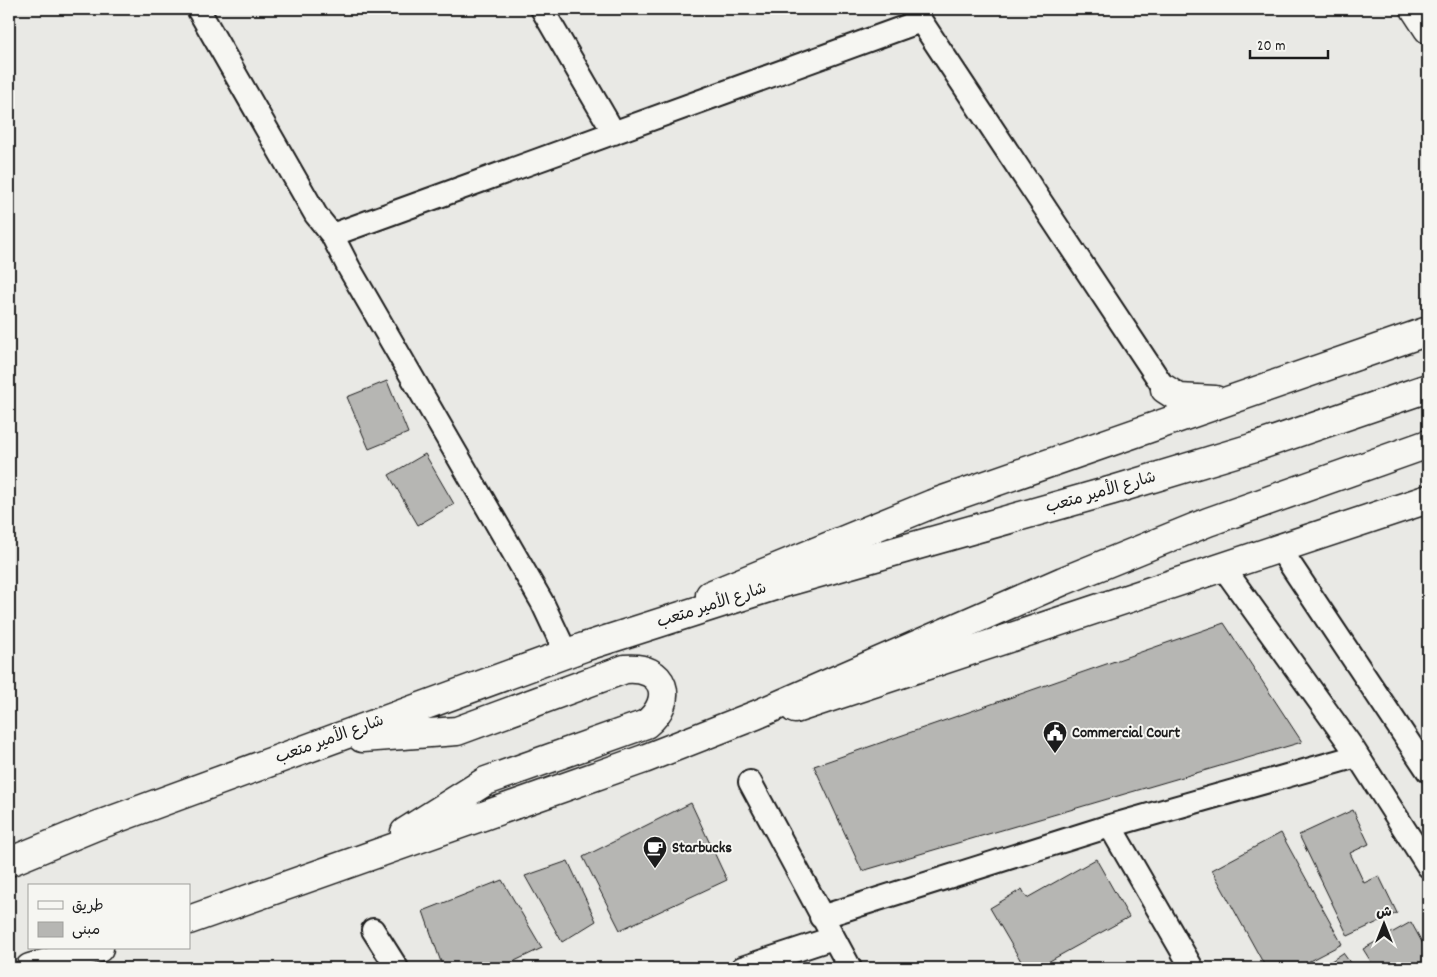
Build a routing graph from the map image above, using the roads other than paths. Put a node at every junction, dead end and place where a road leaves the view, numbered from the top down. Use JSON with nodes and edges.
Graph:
{"nodes":[{"id":1,"x":198,"y":9,"type":"edge"},
{"id":2,"x":542,"y":9,"type":"edge"},
{"id":3,"x":1415,"y":9,"type":"edge"},
{"id":4,"x":917,"y":15,"type":"edge"},
{"id":5,"x":1428,"y":29,"type":"edge"},
{"id":6,"x":614,"y":133,"type":"junction"},
{"id":7,"x":332,"y":235,"type":"junction"},
{"id":8,"x":1428,"y":331,"type":"edge"},
{"id":9,"x":1428,"y":388,"type":"edge"},
{"id":10,"x":1165,"y":389,"type":"joint"},
{"id":11,"x":1239,"y":397,"type":"junction"},
{"id":12,"x":1428,"y":444,"type":"edge"},
{"id":13,"x":1428,"y":499,"type":"edge"},
{"id":14,"x":1280,"y":549,"type":"junction"},
{"id":15,"x":1223,"y":567,"type":"junction"},
{"id":16,"x":575,"y":650,"type":"junction"},
{"id":17,"x":330,"y":740,"type":"junction"},
{"id":18,"x":1357,"y":756,"type":"junction"},
{"id":19,"x":644,"y":760,"type":"junction"},
{"id":20,"x":1428,"y":772,"type":"edge"},
{"id":21,"x":750,"y":782,"type":"dead end"},
{"id":22,"x":96,"y":826,"type":"junction"},
{"id":23,"x":1110,"y":826,"type":"junction"},
{"id":24,"x":9,"y":851,"type":"edge"},
{"id":25,"x":359,"y":860,"type":"junction"},
{"id":26,"x":9,"y":862,"type":"edge"},
{"id":27,"x":1428,"y":866,"type":"edge"},
{"id":28,"x":821,"y":917,"type":"junction"},
{"id":29,"x":190,"y":920,"type":"edge"},
{"id":30,"x":373,"y":930,"type":"dead end"},
{"id":31,"x":833,"y":938,"type":"junction"},
{"id":32,"x":92,"y":950,"type":"edge"},
{"id":33,"x":116,"y":950,"type":"edge"},
{"id":34,"x":30,"y":968,"type":"edge"},
{"id":35,"x":78,"y":968,"type":"edge"},
{"id":36,"x":397,"y":968,"type":"edge"},
{"id":37,"x":742,"y":968,"type":"edge"},
{"id":38,"x":850,"y":968,"type":"edge"},
{"id":39,"x":1192,"y":968,"type":"edge"}],
"edges":[{"from":1,"to":7,"type":"street"},
{"from":2,"to":6,"type":"street"},
{"from":3,"to":5,"type":"main road"},
{"from":4,"to":6,"type":"street"},
{"from":4,"to":10,"type":"street"},
{"from":6,"to":7,"type":"street"},
{"from":7,"to":16,"type":"street"},
{"from":8,"to":11,"type":"main road"},
{"from":9,"to":16,"type":"main road","name":"شارع الأمير متعب"},
{"from":10,"to":11,"type":"main road"},
{"from":11,"to":16,"type":"main road"},
{"from":12,"to":19,"type":"main road"},
{"from":13,"to":14,"type":"main road"},
{"from":14,"to":15,"type":"main road"},
{"from":14,"to":20,"type":"street"},
{"from":15,"to":18,"type":"street"},
{"from":15,"to":19,"type":"main road"},
{"from":16,"to":17,"type":"main road","name":"شارع الأمير متعب"},
{"from":17,"to":22,"type":"main road","name":"شارع الأمير متعب"},
{"from":17,"to":25,"type":"main road"},
{"from":18,"to":23,"type":"street"},
{"from":18,"to":27,"type":"street"},
{"from":19,"to":25,"type":"main road"},
{"from":21,"to":28,"type":"street"},
{"from":22,"to":24,"type":"main road"},
{"from":22,"to":26,"type":"main road","name":"شارع الأمير متعب"},
{"from":23,"to":28,"type":"street"},
{"from":23,"to":39,"type":"street"},
{"from":25,"to":29,"type":"main road"},
{"from":28,"to":31,"type":"street"},
{"from":30,"to":36,"type":"street"},
{"from":31,"to":37,"type":"street"},
{"from":31,"to":38,"type":"street"},
{"from":32,"to":34,"type":"main road"},
{"from":33,"to":35,"type":"main road"}]}
